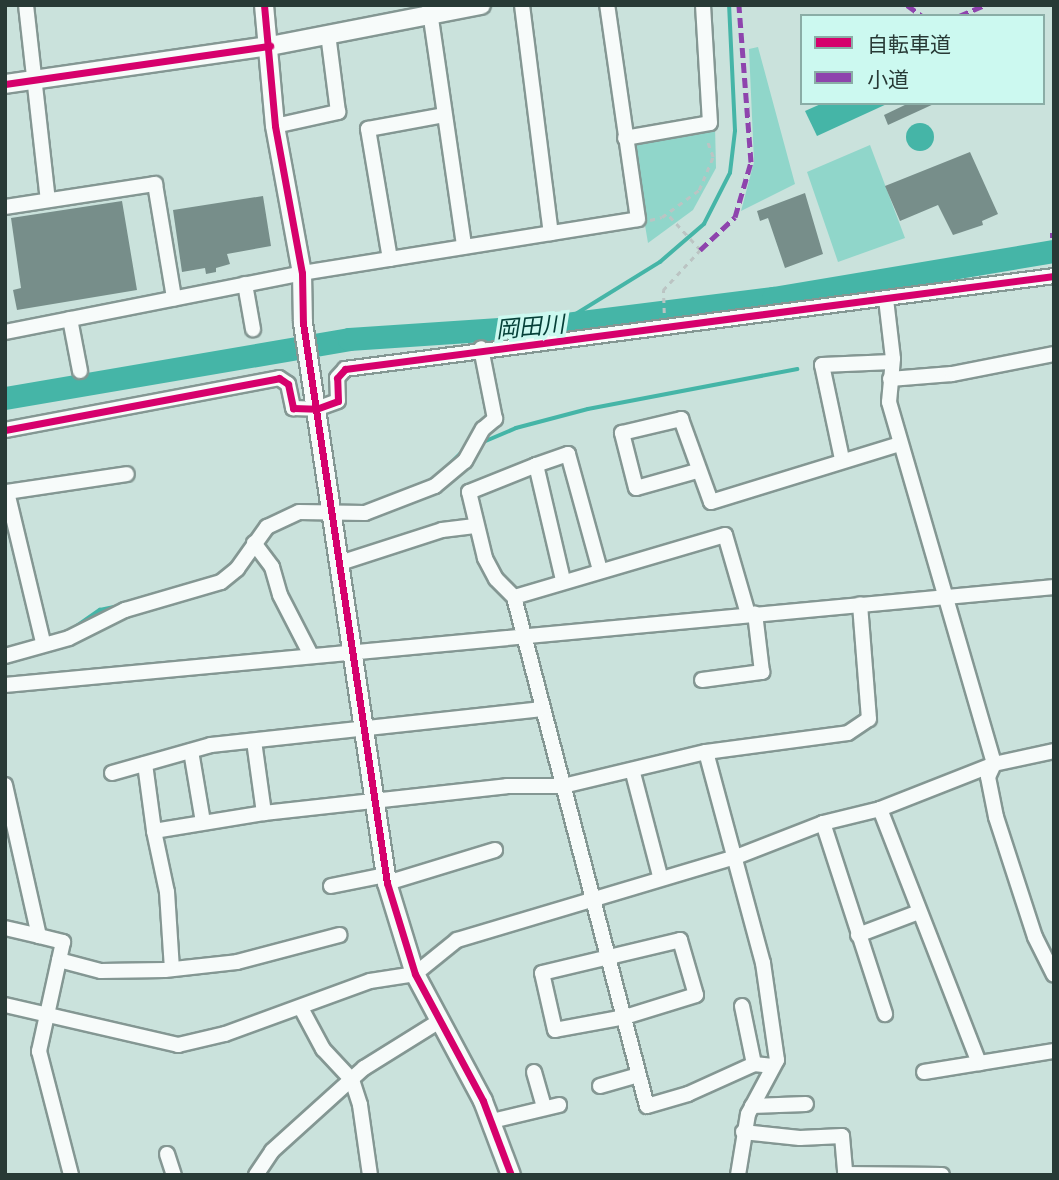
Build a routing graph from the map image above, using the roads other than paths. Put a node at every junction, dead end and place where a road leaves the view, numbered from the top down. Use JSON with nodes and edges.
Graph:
{"nodes":[{"id":1,"x":26,"y":5,"type":"edge"},
{"id":2,"x":264,"y":5,"type":"edge"},
{"id":3,"x":481,"y":5,"type":"edge"},
{"id":4,"x":522,"y":5,"type":"edge"},
{"id":5,"x":607,"y":5,"type":"edge"},
{"id":6,"x":703,"y":5,"type":"edge"},
{"id":7,"x":430,"y":10,"type":"edge"},
{"id":8,"x":328,"y":34,"type":"junction"},
{"id":9,"x":270,"y":46,"type":"junction"},
{"id":10,"x":35,"y":79,"type":"junction"},
{"id":11,"x":5,"y":84,"type":"edge"},
{"id":12,"x":444,"y":115,"type":"junction"},
{"id":13,"x":275,"y":126,"type":"junction"},
{"id":14,"x":625,"y":138,"type":"junction"},
{"id":15,"x":48,"y":200,"type":"junction"},
{"id":16,"x":5,"y":206,"type":"edge"},
{"id":17,"x":551,"y":233,"type":"junction"},
{"id":18,"x":464,"y":246,"type":"junction"},
{"id":19,"x":390,"y":259,"type":"junction"},
{"id":20,"x":302,"y":273,"type":"junction"},
{"id":21,"x":1054,"y":276,"type":"edge"},
{"id":22,"x":245,"y":284,"type":"junction"},
{"id":23,"x":174,"y":298,"type":"junction"},
{"id":24,"x":886,"y":299,"type":"junction"},
{"id":25,"x":70,"y":319,"type":"junction"},
{"id":26,"x":253,"y":330,"type":"dead end"},
{"id":27,"x":5,"y":332,"type":"edge"},
{"id":28,"x":481,"y":348,"type":"junction"},
{"id":29,"x":1054,"y":354,"type":"edge"},
{"id":30,"x":892,"y":362,"type":"junction"},
{"id":31,"x":80,"y":372,"type":"dead end"},
{"id":32,"x":890,"y":379,"type":"junction"},
{"id":33,"x":316,"y":409,"type":"junction"},
{"id":34,"x":5,"y":430,"type":"edge"},
{"id":35,"x":899,"y":444,"type":"junction"},
{"id":36,"x":842,"y":459,"type":"junction"},
{"id":37,"x":465,"y":461,"type":"junction"},
{"id":38,"x":536,"y":465,"type":"junction"},
{"id":39,"x":697,"y":471,"type":"junction"},
{"id":40,"x":127,"y":474,"type":"dead end"},
{"id":41,"x":469,"y":492,"type":"junction"},
{"id":42,"x":332,"y":515,"type":"junction"},
{"id":43,"x":475,"y":526,"type":"junction"},
{"id":44,"x":254,"y":543,"type":"junction"},
{"id":45,"x":340,"y":563,"type":"junction"},
{"id":46,"x":600,"y":570,"type":"junction"},
{"id":47,"x":563,"y":580,"type":"junction"},
{"id":48,"x":1054,"y":587,"type":"edge"},
{"id":49,"x":514,"y":597,"type":"junction"},
{"id":50,"x":942,"y":597,"type":"junction"},
{"id":51,"x":860,"y":604,"type":"junction"},
{"id":52,"x":751,"y":614,"type":"junction"},
{"id":53,"x":522,"y":635,"type":"junction"},
{"id":54,"x":43,"y":642,"type":"junction"},
{"id":55,"x":353,"y":652,"type":"junction"},
{"id":56,"x":311,"y":655,"type":"junction"},
{"id":57,"x":5,"y":656,"type":"edge"},
{"id":58,"x":702,"y":680,"type":"dead end"},
{"id":59,"x":5,"y":685,"type":"edge"},
{"id":60,"x":540,"y":709,"type":"junction"},
{"id":61,"x":364,"y":729,"type":"junction"},
{"id":62,"x":254,"y":741,"type":"junction"},
{"id":63,"x":191,"y":751,"type":"junction"},
{"id":64,"x":1054,"y":751,"type":"edge"},
{"id":65,"x":706,"y":752,"type":"junction"},
{"id":66,"x":145,"y":764,"type":"junction"},
{"id":67,"x":994,"y":764,"type":"junction"},
{"id":68,"x":112,"y":773,"type":"dead end"},
{"id":69,"x":633,"y":773,"type":"junction"},
{"id":70,"x":5,"y":785,"type":"edge"},
{"id":71,"x":563,"y":786,"type":"junction"},
{"id":72,"x":374,"y":802,"type":"junction"},
{"id":73,"x":880,"y":809,"type":"junction"},
{"id":74,"x":264,"y":813,"type":"junction"},
{"id":75,"x":203,"y":822,"type":"junction"},
{"id":76,"x":823,"y":823,"type":"junction"},
{"id":77,"x":155,"y":831,"type":"junction"},
{"id":78,"x":495,"y":850,"type":"dead end"},
{"id":79,"x":736,"y":857,"type":"junction"},
{"id":80,"x":660,"y":876,"type":"junction"},
{"id":81,"x":386,"y":879,"type":"junction"},
{"id":82,"x":331,"y":886,"type":"dead end"},
{"id":83,"x":592,"y":897,"type":"junction"},
{"id":84,"x":919,"y":912,"type":"junction"},
{"id":85,"x":5,"y":928,"type":"edge"},
{"id":86,"x":339,"y":935,"type":"dead end"},
{"id":87,"x":858,"y":935,"type":"junction"},
{"id":88,"x":39,"y":936,"type":"junction"},
{"id":89,"x":609,"y":953,"type":"junction"},
{"id":90,"x":59,"y":960,"type":"junction"},
{"id":91,"x":172,"y":969,"type":"junction"},
{"id":92,"x":415,"y":974,"type":"junction"},
{"id":93,"x":1054,"y":975,"type":"edge"},
{"id":94,"x":5,"y":1005,"type":"edge"},
{"id":95,"x":743,"y":1006,"type":"dead end"},
{"id":96,"x":301,"y":1008,"type":"junction"},
{"id":97,"x":46,"y":1011,"type":"junction"},
{"id":98,"x":885,"y":1014,"type":"dead end"},
{"id":99,"x":625,"y":1017,"type":"junction"},
{"id":100,"x":438,"y":1021,"type":"junction"},
{"id":101,"x":1054,"y":1051,"type":"edge"},
{"id":102,"x":979,"y":1063,"type":"junction"},
{"id":103,"x":754,"y":1064,"type":"junction"},
{"id":104,"x":773,"y":1066,"type":"junction"},
{"id":105,"x":534,"y":1072,"type":"dead end"},
{"id":106,"x":925,"y":1072,"type":"dead end"},
{"id":107,"x":638,"y":1075,"type":"junction"},
{"id":108,"x":352,"y":1080,"type":"junction"},
{"id":109,"x":600,"y":1086,"type":"dead end"},
{"id":110,"x":806,"y":1104,"type":"dead end"},
{"id":111,"x":752,"y":1106,"type":"junction"},
{"id":112,"x":492,"y":1121,"type":"junction"},
{"id":113,"x":744,"y":1132,"type":"junction"},
{"id":114,"x":167,"y":1154,"type":"dead end"},
{"id":115,"x":71,"y":1175,"type":"edge"},
{"id":116,"x":174,"y":1175,"type":"edge"},
{"id":117,"x":257,"y":1175,"type":"edge"},
{"id":118,"x":370,"y":1175,"type":"edge"},
{"id":119,"x":511,"y":1175,"type":"edge"},
{"id":120,"x":738,"y":1175,"type":"edge"},
{"id":121,"x":943,"y":1175,"type":"edge"}],
"edges":[{"from":1,"to":10,"type":"street"},
{"from":2,"to":9,"type":"street"},
{"from":3,"to":7,"type":"street"},
{"from":4,"to":17,"type":"street"},
{"from":5,"to":14,"type":"street"},
{"from":6,"to":14,"type":"street"},
{"from":7,"to":8,"type":"street"},
{"from":7,"to":12,"type":"street"},
{"from":8,"to":9,"type":"street"},
{"from":8,"to":13,"type":"street"},
{"from":9,"to":10,"type":"street"},
{"from":9,"to":13,"type":"street"},
{"from":10,"to":11,"type":"street"},
{"from":10,"to":15,"type":"street"},
{"from":12,"to":18,"type":"street"},
{"from":12,"to":19,"type":"street"},
{"from":13,"to":20,"type":"street"},
{"from":14,"to":17,"type":"street"},
{"from":15,"to":16,"type":"street"},
{"from":15,"to":23,"type":"street"},
{"from":17,"to":18,"type":"street"},
{"from":18,"to":19,"type":"street"},
{"from":19,"to":20,"type":"street"},
{"from":20,"to":22,"type":"street"},
{"from":20,"to":33,"type":"street"},
{"from":21,"to":24,"type":"street"},
{"from":22,"to":23,"type":"street"},
{"from":22,"to":26,"type":"street"},
{"from":23,"to":25,"type":"street"},
{"from":24,"to":28,"type":"street"},
{"from":24,"to":30,"type":"street"},
{"from":25,"to":27,"type":"street"},
{"from":25,"to":31,"type":"street"},
{"from":28,"to":33,"type":"street"},
{"from":28,"to":37,"type":"street"},
{"from":29,"to":32,"type":"street"},
{"from":30,"to":32,"type":"street"},
{"from":30,"to":36,"type":"street"},
{"from":32,"to":35,"type":"street"},
{"from":33,"to":34,"type":"street"},
{"from":33,"to":42,"type":"street"},
{"from":35,"to":36,"type":"street"},
{"from":35,"to":50,"type":"street"},
{"from":36,"to":39,"type":"street"},
{"from":37,"to":41,"type":"street"},
{"from":37,"to":42,"type":"street"},
{"from":38,"to":41,"type":"street"},
{"from":38,"to":46,"type":"street"},
{"from":38,"to":47,"type":"street"},
{"from":39,"to":39,"type":"street"},
{"from":40,"to":54,"type":"street"},
{"from":41,"to":43,"type":"street"},
{"from":42,"to":44,"type":"street"},
{"from":42,"to":45,"type":"street"},
{"from":43,"to":45,"type":"street"},
{"from":43,"to":49,"type":"street"},
{"from":44,"to":54,"type":"street"},
{"from":44,"to":56,"type":"street"},
{"from":45,"to":55,"type":"street"},
{"from":46,"to":47,"type":"street"},
{"from":46,"to":52,"type":"street"},
{"from":47,"to":49,"type":"street"},
{"from":48,"to":50,"type":"street"},
{"from":49,"to":53,"type":"street"},
{"from":50,"to":51,"type":"street"},
{"from":50,"to":67,"type":"street"},
{"from":51,"to":52,"type":"street"},
{"from":51,"to":65,"type":"street"},
{"from":52,"to":53,"type":"street"},
{"from":52,"to":58,"type":"street"},
{"from":53,"to":55,"type":"street"},
{"from":53,"to":60,"type":"street"},
{"from":54,"to":57,"type":"street"},
{"from":55,"to":56,"type":"street"},
{"from":55,"to":61,"type":"street"},
{"from":56,"to":59,"type":"street"},
{"from":60,"to":61,"type":"street"},
{"from":60,"to":71,"type":"street"},
{"from":61,"to":62,"type":"street"},
{"from":61,"to":72,"type":"street"},
{"from":62,"to":63,"type":"street"},
{"from":62,"to":74,"type":"street"},
{"from":63,"to":66,"type":"street"},
{"from":63,"to":75,"type":"street"},
{"from":64,"to":67,"type":"street"},
{"from":65,"to":69,"type":"street"},
{"from":65,"to":79,"type":"street"},
{"from":66,"to":68,"type":"street"},
{"from":66,"to":77,"type":"street"},
{"from":67,"to":73,"type":"street"},
{"from":67,"to":93,"type":"street"},
{"from":69,"to":71,"type":"street"},
{"from":69,"to":80,"type":"street"},
{"from":70,"to":88,"type":"street"},
{"from":71,"to":72,"type":"street"},
{"from":71,"to":83,"type":"street"},
{"from":72,"to":74,"type":"street"},
{"from":72,"to":81,"type":"street"},
{"from":73,"to":76,"type":"street"},
{"from":73,"to":84,"type":"street"},
{"from":74,"to":75,"type":"street"},
{"from":75,"to":77,"type":"street"},
{"from":76,"to":79,"type":"street"},
{"from":76,"to":87,"type":"street"},
{"from":77,"to":91,"type":"street"},
{"from":78,"to":81,"type":"street"},
{"from":79,"to":80,"type":"street"},
{"from":79,"to":104,"type":"street"},
{"from":80,"to":83,"type":"street"},
{"from":81,"to":82,"type":"street"},
{"from":81,"to":92,"type":"street"},
{"from":83,"to":89,"type":"street"},
{"from":83,"to":92,"type":"street"},
{"from":84,"to":87,"type":"street"},
{"from":84,"to":102,"type":"street"},
{"from":85,"to":88,"type":"street"},
{"from":86,"to":91,"type":"street"},
{"from":87,"to":98,"type":"street"},
{"from":88,"to":90,"type":"street"},
{"from":89,"to":99,"type":"street"},
{"from":89,"to":99,"type":"street"},
{"from":89,"to":99,"type":"street"},
{"from":90,"to":91,"type":"street"},
{"from":90,"to":97,"type":"street"},
{"from":92,"to":96,"type":"street"},
{"from":92,"to":100,"type":"street"},
{"from":94,"to":97,"type":"street"},
{"from":95,"to":103,"type":"street"},
{"from":96,"to":97,"type":"street"},
{"from":96,"to":108,"type":"street"},
{"from":97,"to":115,"type":"street"},
{"from":99,"to":107,"type":"street"},
{"from":100,"to":108,"type":"street"},
{"from":100,"to":112,"type":"street"},
{"from":101,"to":102,"type":"street"},
{"from":102,"to":106,"type":"street"},
{"from":103,"to":104,"type":"street"},
{"from":103,"to":107,"type":"street"},
{"from":104,"to":111,"type":"street"},
{"from":105,"to":112,"type":"street"},
{"from":107,"to":109,"type":"street"},
{"from":108,"to":117,"type":"street"},
{"from":108,"to":118,"type":"street"},
{"from":110,"to":111,"type":"street"},
{"from":111,"to":113,"type":"street"},
{"from":112,"to":119,"type":"street"},
{"from":113,"to":120,"type":"street"},
{"from":113,"to":121,"type":"street"},
{"from":114,"to":116,"type":"street"}]}
